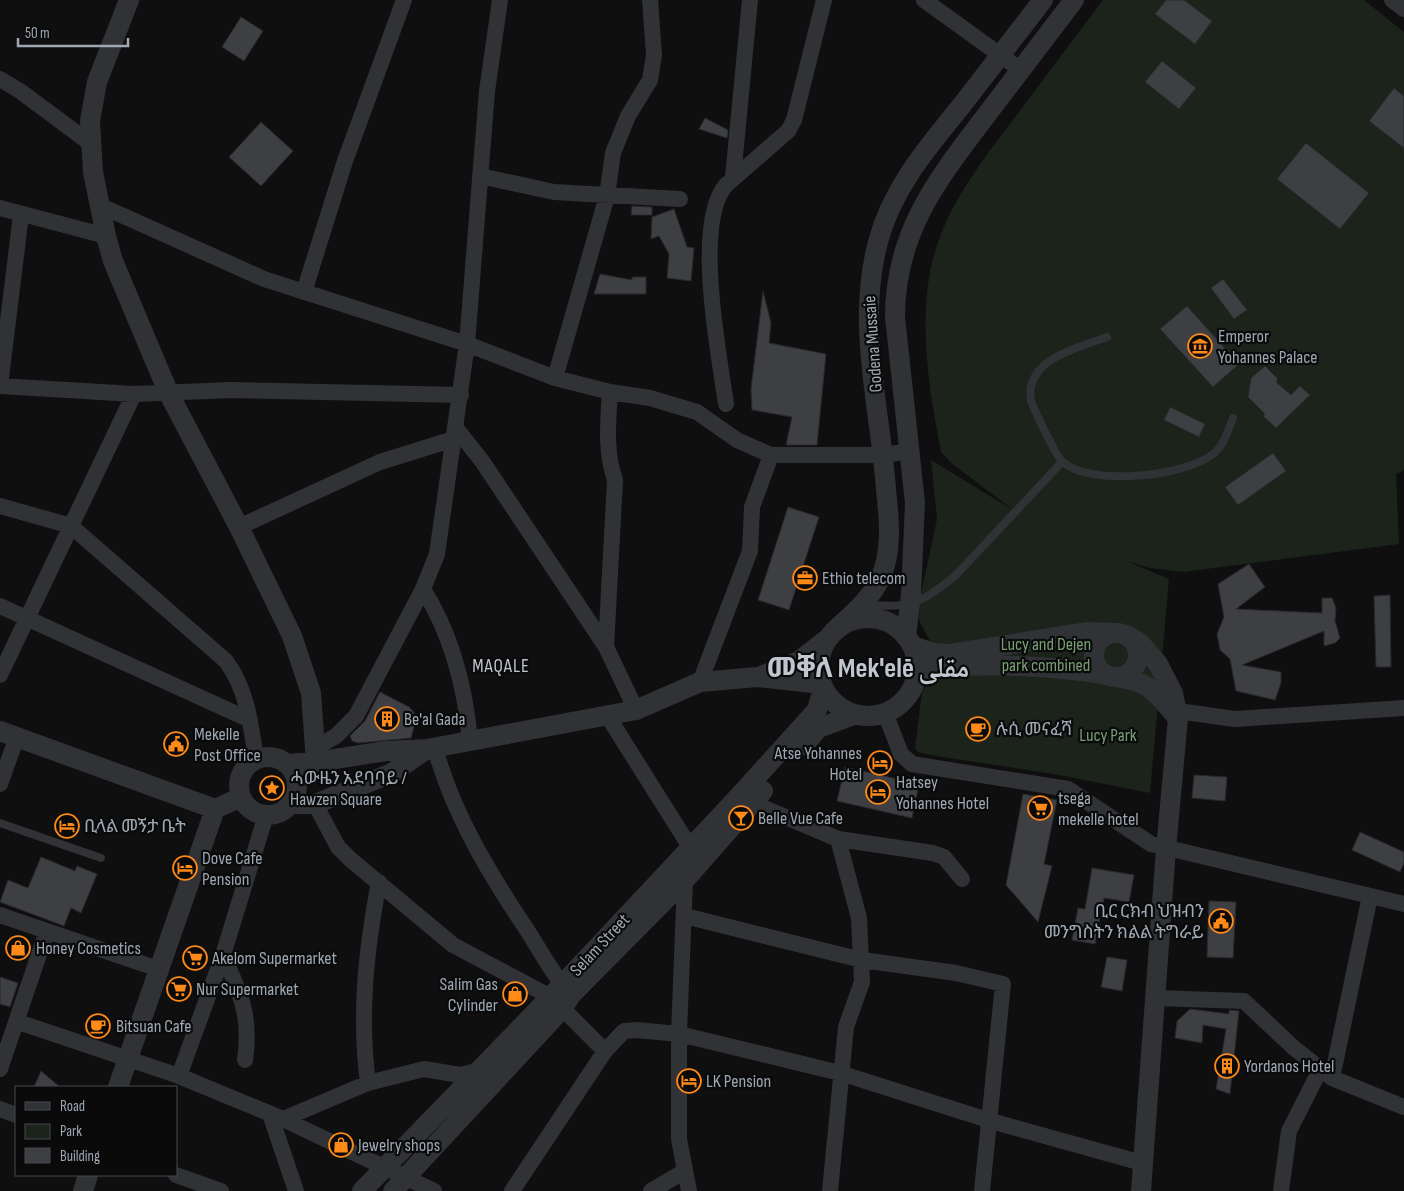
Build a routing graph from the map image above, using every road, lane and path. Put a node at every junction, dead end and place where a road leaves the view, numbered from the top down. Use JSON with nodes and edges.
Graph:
{"nodes":[{"id":1,"x":129,"y":0,"type":"edge"},
{"id":2,"x":404,"y":0,"type":"edge"},
{"id":3,"x":500,"y":0,"type":"edge"},
{"id":4,"x":650,"y":0,"type":"edge"},
{"id":5,"x":750,"y":0,"type":"edge"},
{"id":6,"x":824,"y":0,"type":"edge"},
{"id":7,"x":924,"y":0,"type":"edge"},
{"id":8,"x":1043,"y":0,"type":"edge"},
{"id":9,"x":1074,"y":0,"type":"edge"},
{"id":10,"x":1000,"y":56,"type":"junction"},
{"id":11,"x":1021,"y":70,"type":"junction"},
{"id":12,"x":0,"y":79,"type":"edge"},
{"id":13,"x":90,"y":143,"type":"junction"},
{"id":14,"x":480,"y":176,"type":"junction"},
{"id":15,"x":733,"y":177,"type":"junction"},
{"id":16,"x":607,"y":196,"type":"junction"},
{"id":17,"x":680,"y":199,"type":"dead end"},
{"id":18,"x":99,"y":205,"type":"junction"},
{"id":19,"x":0,"y":208,"type":"edge"},
{"id":20,"x":21,"y":215,"type":"junction"},
{"id":21,"x":106,"y":236,"type":"junction"},
{"id":22,"x":304,"y":292,"type":"junction"},
{"id":23,"x":1108,"y":337,"type":"dead end"},
{"id":24,"x":467,"y":344,"type":"junction"},
{"id":25,"x":555,"y":378,"type":"junction"},
{"id":26,"x":0,"y":386,"type":"edge"},
{"id":27,"x":610,"y":392,"type":"junction"},
{"id":28,"x":134,"y":394,"type":"junction"},
{"id":29,"x":169,"y":394,"type":"junction"},
{"id":30,"x":460,"y":394,"type":"junction"},
{"id":31,"x":726,"y":404,"type":"dead end"},
{"id":32,"x":1233,"y":418,"type":"dead end"},
{"id":33,"x":454,"y":433,"type":"junction"},
{"id":34,"x":911,"y":451,"type":"junction"},
{"id":35,"x":771,"y":455,"type":"junction"},
{"id":36,"x":884,"y":455,"type":"junction"},
{"id":37,"x":1062,"y":462,"type":"junction"},
{"id":38,"x":0,"y":506,"type":"edge"},
{"id":39,"x":70,"y":526,"type":"junction"},
{"id":40,"x":239,"y":527,"type":"junction"},
{"id":41,"x":424,"y":589,"type":"junction"},
{"id":42,"x":863,"y":604,"type":"junction"},
{"id":43,"x":910,"y":604,"type":"junction"},
{"id":44,"x":0,"y":606,"type":"edge"},
{"id":45,"x":27,"y":616,"type":"junction"},
{"id":46,"x":1122,"y":634,"type":"junction"},
{"id":47,"x":830,"y":636,"type":"junction"},
{"id":48,"x":909,"y":641,"type":"junction"},
{"id":49,"x":606,"y":647,"type":"junction"},
{"id":50,"x":0,"y":675,"type":"edge"},
{"id":51,"x":916,"y":676,"type":"junction"},
{"id":52,"x":1112,"y":676,"type":"junction"},
{"id":53,"x":757,"y":677,"type":"junction"},
{"id":54,"x":700,"y":682,"type":"junction"},
{"id":55,"x":822,"y":687,"type":"junction"},
{"id":56,"x":1404,"y":708,"type":"edge"},
{"id":57,"x":636,"y":710,"type":"junction"},
{"id":58,"x":885,"y":713,"type":"junction"},
{"id":59,"x":1176,"y":713,"type":"junction"},
{"id":60,"x":607,"y":715,"type":"junction"},
{"id":61,"x":854,"y":715,"type":"junction"},
{"id":62,"x":250,"y":720,"type":"junction"},
{"id":63,"x":8,"y":734,"type":"edge"},
{"id":64,"x":470,"y":740,"type":"junction"},
{"id":65,"x":431,"y":748,"type":"junction"},
{"id":66,"x":316,"y":755,"type":"junction"},
{"id":67,"x":256,"y":759,"type":"junction"},
{"id":68,"x":287,"y":764,"type":"junction"},
{"id":69,"x":0,"y":784,"type":"edge"},
{"id":70,"x":239,"y":798,"type":"junction"},
{"id":71,"x":747,"y":798,"type":"junction"},
{"id":72,"x":291,"y":804,"type":"junction"},
{"id":73,"x":315,"y":804,"type":"junction"},
{"id":74,"x":215,"y":809,"type":"junction"},
{"id":75,"x":266,"y":815,"type":"junction"},
{"id":76,"x":0,"y":823,"type":"edge"},
{"id":77,"x":838,"y":839,"type":"junction"},
{"id":78,"x":1166,"y":849,"type":"junction"},
{"id":79,"x":699,"y":850,"type":"junction"},
{"id":80,"x":101,"y":858,"type":"dead end"},
{"id":81,"x":962,"y":879,"type":"dead end"},
{"id":82,"x":685,"y":880,"type":"junction"},
{"id":83,"x":379,"y":882,"type":"junction"},
{"id":84,"x":1370,"y":896,"type":"junction"},
{"id":85,"x":1404,"y":904,"type":"edge"},
{"id":86,"x":0,"y":915,"type":"edge"},
{"id":87,"x":685,"y":916,"type":"junction"},
{"id":88,"x":47,"y":931,"type":"junction"},
{"id":89,"x":223,"y":955,"type":"junction"},
{"id":90,"x":862,"y":960,"type":"junction"},
{"id":91,"x":161,"y":970,"type":"junction"},
{"id":92,"x":561,"y":997,"type":"junction"},
{"id":93,"x":1156,"y":998,"type":"junction"},
{"id":94,"x":18,"y":1022,"type":"junction"},
{"id":95,"x":679,"y":1034,"type":"junction"},
{"id":96,"x":605,"y":1051,"type":"junction"},
{"id":97,"x":128,"y":1059,"type":"junction"},
{"id":98,"x":244,"y":1060,"type":"dead end"},
{"id":99,"x":0,"y":1069,"type":"edge"},
{"id":100,"x":481,"y":1070,"type":"junction"},
{"id":101,"x":840,"y":1073,"type":"junction"},
{"id":102,"x":1326,"y":1074,"type":"junction"},
{"id":103,"x":179,"y":1076,"type":"junction"},
{"id":104,"x":368,"y":1083,"type":"junction"},
{"id":105,"x":118,"y":1086,"type":"edge"},
{"id":106,"x":1404,"y":1107,"type":"edge"},
{"id":107,"x":0,"y":1109,"type":"edge"},
{"id":108,"x":15,"y":1115,"type":"edge"},
{"id":109,"x":276,"y":1117,"type":"junction"},
{"id":110,"x":990,"y":1121,"type":"junction"},
{"id":111,"x":1142,"y":1163,"type":"junction"},
{"id":112,"x":383,"y":1168,"type":"junction"},
{"id":113,"x":685,"y":1171,"type":"junction"},
{"id":114,"x":178,"y":1175,"type":"edge"},
{"id":115,"x":88,"y":1176,"type":"edge"},
{"id":116,"x":400,"y":1184,"type":"edge"},
{"id":117,"x":82,"y":1191,"type":"edge"},
{"id":118,"x":221,"y":1191,"type":"edge"},
{"id":119,"x":296,"y":1191,"type":"edge"},
{"id":120,"x":362,"y":1191,"type":"edge"},
{"id":121,"x":434,"y":1191,"type":"edge"},
{"id":122,"x":512,"y":1191,"type":"edge"},
{"id":123,"x":651,"y":1191,"type":"edge"},
{"id":124,"x":689,"y":1191,"type":"edge"},
{"id":125,"x":830,"y":1191,"type":"edge"},
{"id":126,"x":982,"y":1191,"type":"edge"},
{"id":127,"x":1141,"y":1191,"type":"edge"},
{"id":128,"x":1281,"y":1191,"type":"edge"}],
"edges":[{"from":1,"to":13,"type":"street"},
{"from":2,"to":22,"type":"street"},
{"from":3,"to":14,"type":"street"},
{"from":4,"to":16,"type":"street"},
{"from":5,"to":15,"type":"street"},
{"from":6,"to":15,"type":"street"},
{"from":7,"to":10,"type":"street"},
{"from":8,"to":10,"type":"street","name":"Godena Mussaie"},
{"from":9,"to":11,"type":"street","name":"Godena Mussaie"},
{"from":10,"to":11,"type":"street"},
{"from":10,"to":36,"type":"street","name":"Godena Mussaie"},
{"from":11,"to":34,"type":"street","name":"Godena Mussaie"},
{"from":12,"to":13,"type":"street"},
{"from":13,"to":18,"type":"street"},
{"from":14,"to":16,"type":"street"},
{"from":14,"to":24,"type":"street"},
{"from":15,"to":31,"type":"street"},
{"from":16,"to":17,"type":"street"},
{"from":16,"to":25,"type":"street"},
{"from":18,"to":21,"type":"street"},
{"from":18,"to":22,"type":"street"},
{"from":19,"to":20,"type":"street"},
{"from":20,"to":21,"type":"street"},
{"from":20,"to":26,"type":"street"},
{"from":21,"to":29,"type":"street"},
{"from":22,"to":24,"type":"street"},
{"from":23,"to":37,"type":"lane"},
{"from":24,"to":25,"type":"street"},
{"from":24,"to":30,"type":"street"},
{"from":25,"to":27,"type":"street"},
{"from":26,"to":28,"type":"street"},
{"from":27,"to":35,"type":"street"},
{"from":27,"to":49,"type":"street"},
{"from":28,"to":29,"type":"street"},
{"from":28,"to":39,"type":"street"},
{"from":29,"to":30,"type":"street"},
{"from":29,"to":40,"type":"street"},
{"from":30,"to":33,"type":"street"},
{"from":32,"to":37,"type":"lane"},
{"from":33,"to":40,"type":"street"},
{"from":33,"to":41,"type":"street"},
{"from":33,"to":49,"type":"street"},
{"from":34,"to":36,"type":"street"},
{"from":34,"to":43,"type":"street","name":"Godena Mussaie"},
{"from":35,"to":36,"type":"street"},
{"from":35,"to":54,"type":"street"},
{"from":36,"to":42,"type":"street","name":"Godena Mussaie"},
{"from":37,"to":43,"type":"lane"},
{"from":38,"to":39,"type":"street"},
{"from":39,"to":45,"type":"street"},
{"from":39,"to":62,"type":"street"},
{"from":40,"to":66,"type":"street"},
{"from":41,"to":64,"type":"street"},
{"from":41,"to":66,"type":"street"},
{"from":42,"to":43,"type":"lane"},
{"from":42,"to":47,"type":"street","name":"Godena Mussaie"},
{"from":43,"to":48,"type":"street","name":"Godena Mussaie"},
{"from":44,"to":45,"type":"street"},
{"from":45,"to":50,"type":"street"},
{"from":45,"to":62,"type":"street"},
{"from":46,"to":48,"type":"street"},
{"from":46,"to":52,"type":"street"},
{"from":46,"to":52,"type":"street"},
{"from":46,"to":59,"type":"street"},
{"from":47,"to":48,"type":"street"},
{"from":47,"to":53,"type":"street"},
{"from":47,"to":55,"type":"street"},
{"from":48,"to":51,"type":"street"},
{"from":49,"to":57,"type":"street"},
{"from":51,"to":52,"type":"street"},
{"from":51,"to":58,"type":"street"},
{"from":52,"to":59,"type":"street"},
{"from":53,"to":54,"type":"street"},
{"from":53,"to":55,"type":"street"},
{"from":54,"to":57,"type":"street"},
{"from":55,"to":61,"type":"street"},
{"from":55,"to":71,"type":"street"},
{"from":56,"to":59,"type":"street"},
{"from":57,"to":60,"type":"street"},
{"from":58,"to":61,"type":"street"},
{"from":58,"to":78,"type":"street"},
{"from":59,"to":78,"type":"street"},
{"from":60,"to":64,"type":"street"},
{"from":60,"to":79,"type":"street"},
{"from":61,"to":71,"type":"street"},
{"from":62,"to":67,"type":"street"},
{"from":63,"to":69,"type":"street"},
{"from":63,"to":74,"type":"street"},
{"from":64,"to":65,"type":"street"},
{"from":65,"to":66,"type":"street"},
{"from":65,"to":73,"type":"street"},
{"from":65,"to":92,"type":"street"},
{"from":66,"to":68,"type":"street"},
{"from":67,"to":68,"type":"street"},
{"from":67,"to":70,"type":"street"},
{"from":68,"to":72,"type":"street"},
{"from":70,"to":74,"type":"street"},
{"from":70,"to":75,"type":"street"},
{"from":71,"to":77,"type":"street"},
{"from":71,"to":79,"type":"street"},
{"from":72,"to":73,"type":"street"},
{"from":72,"to":75,"type":"street"},
{"from":73,"to":83,"type":"street"},
{"from":74,"to":91,"type":"street"},
{"from":75,"to":89,"type":"street"},
{"from":76,"to":80,"type":"lane"},
{"from":77,"to":81,"type":"street"},
{"from":77,"to":90,"type":"street"},
{"from":78,"to":84,"type":"street"},
{"from":78,"to":93,"type":"street"},
{"from":79,"to":82,"type":"street","name":"Selam Street"},
{"from":79,"to":92,"type":"street","name":"Selam Street"},
{"from":82,"to":87,"type":"street"},
{"from":82,"to":92,"type":"street","name":"Selam Street"},
{"from":83,"to":92,"type":"street"},
{"from":83,"to":104,"type":"street"},
{"from":84,"to":85,"type":"street"},
{"from":84,"to":102,"type":"street"},
{"from":86,"to":88,"type":"street"},
{"from":87,"to":90,"type":"street"},
{"from":87,"to":95,"type":"street"},
{"from":88,"to":91,"type":"street"},
{"from":88,"to":94,"type":"street"},
{"from":89,"to":98,"type":"street"},
{"from":89,"to":103,"type":"street"},
{"from":90,"to":101,"type":"street"},
{"from":90,"to":110,"type":"street"},
{"from":91,"to":97,"type":"street"},
{"from":92,"to":96,"type":"street"},
{"from":92,"to":100,"type":"street","name":"Selam Street"},
{"from":92,"to":116,"type":"street","name":"Selam Street"},
{"from":93,"to":102,"type":"street"},
{"from":93,"to":111,"type":"street"},
{"from":94,"to":97,"type":"street"},
{"from":94,"to":99,"type":"street"},
{"from":95,"to":96,"type":"street"},
{"from":95,"to":101,"type":"street"},
{"from":95,"to":113,"type":"street"},
{"from":96,"to":122,"type":"street"},
{"from":97,"to":103,"type":"street"},
{"from":97,"to":105,"type":"street"},
{"from":100,"to":104,"type":"street"},
{"from":100,"to":112,"type":"street","name":"Selam Street"},
{"from":101,"to":110,"type":"street"},
{"from":101,"to":125,"type":"street"},
{"from":102,"to":106,"type":"street"},
{"from":102,"to":128,"type":"street"},
{"from":103,"to":109,"type":"street"},
{"from":104,"to":109,"type":"street"},
{"from":107,"to":108,"type":"street"},
{"from":109,"to":112,"type":"street"},
{"from":109,"to":119,"type":"street"},
{"from":110,"to":111,"type":"street"},
{"from":110,"to":126,"type":"street"},
{"from":111,"to":127,"type":"street"},
{"from":112,"to":116,"type":"street"},
{"from":112,"to":120,"type":"street","name":"Selam Street"},
{"from":113,"to":123,"type":"street"},
{"from":113,"to":124,"type":"street"},
{"from":114,"to":118,"type":"street"},
{"from":115,"to":117,"type":"street"},
{"from":116,"to":121,"type":"street"}]}
